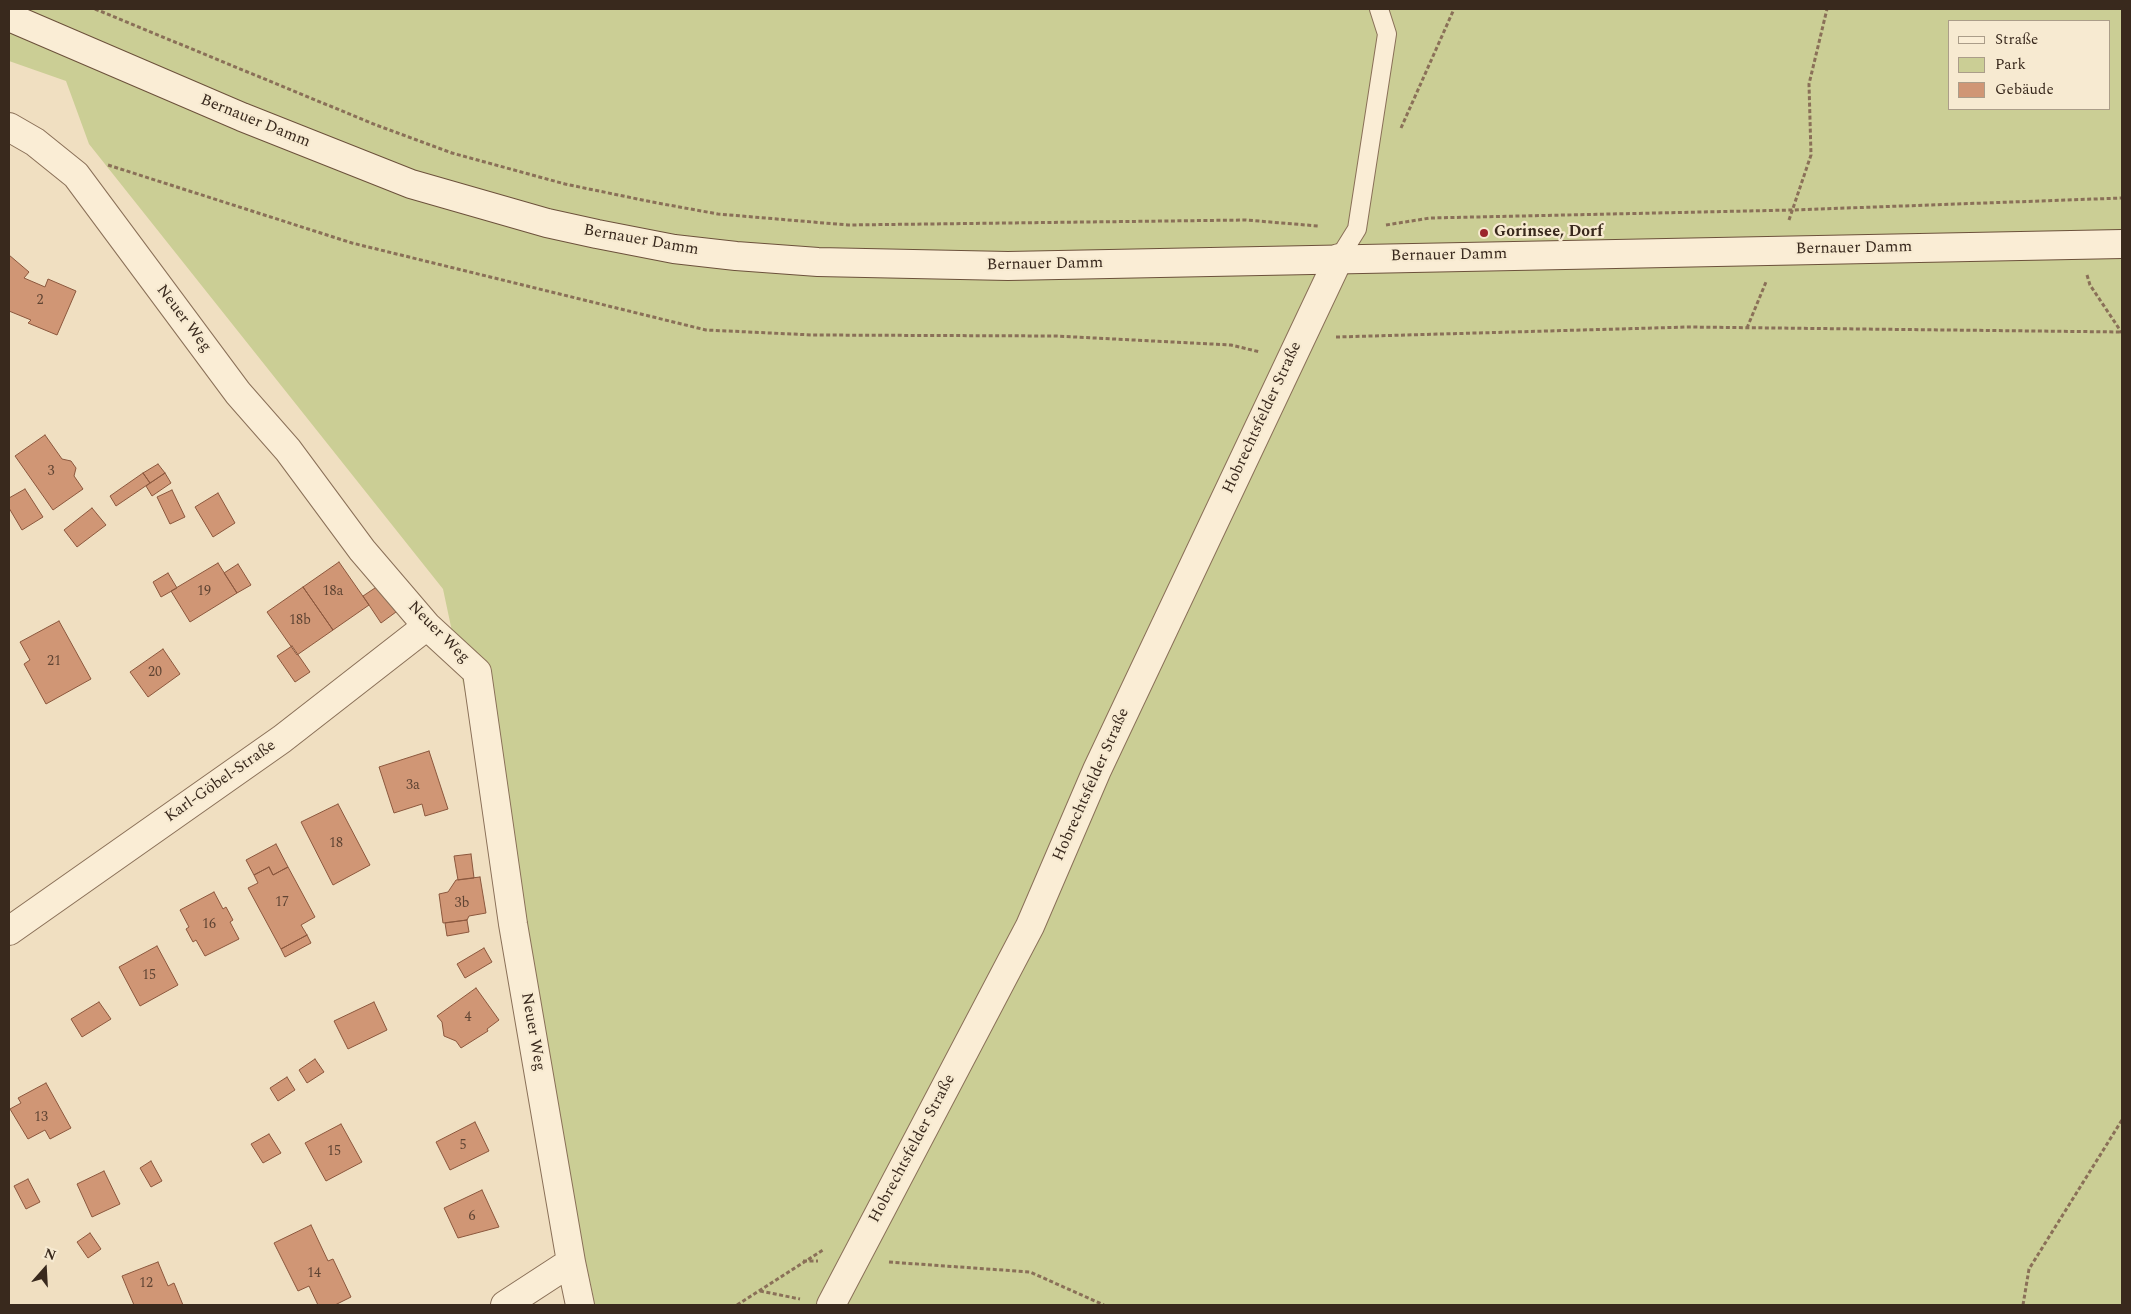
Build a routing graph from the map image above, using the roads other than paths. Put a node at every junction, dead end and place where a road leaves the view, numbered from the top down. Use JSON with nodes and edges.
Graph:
{"nodes":[{"id":1,"x":1379,"y":9,"type":"edge"},
{"id":2,"x":9,"y":17,"type":"edge"},
{"id":3,"x":9,"y":127,"type":"edge"},
{"id":4,"x":2122,"y":244,"type":"edge"},
{"id":5,"x":1339,"y":258,"type":"junction"},
{"id":6,"x":427,"y":626,"type":"junction"},
{"id":7,"x":9,"y":931,"type":"edge"},
{"id":8,"x":571,"y":1262,"type":"junction"},
{"id":9,"x":505,"y":1305,"type":"edge"},
{"id":10,"x":580,"y":1305,"type":"edge"},
{"id":11,"x":831,"y":1305,"type":"edge"}],
"edges":[{"from":1,"to":5,"type":"lane"},
{"from":2,"to":5,"type":"street","name":"Bernauer Damm"},
{"from":3,"to":6,"type":"street","name":"Neuer Weg"},
{"from":4,"to":5,"type":"street","name":"Bernauer Damm"},
{"from":5,"to":11,"type":"street","name":"Hobrechtsfelder Straße"},
{"from":6,"to":7,"type":"street","name":"Karl-Göbel-Straße"},
{"from":6,"to":8,"type":"street","name":"Neuer Weg"},
{"from":8,"to":9,"type":"street"},
{"from":8,"to":10,"type":"street","name":"Neuer Weg"}]}
